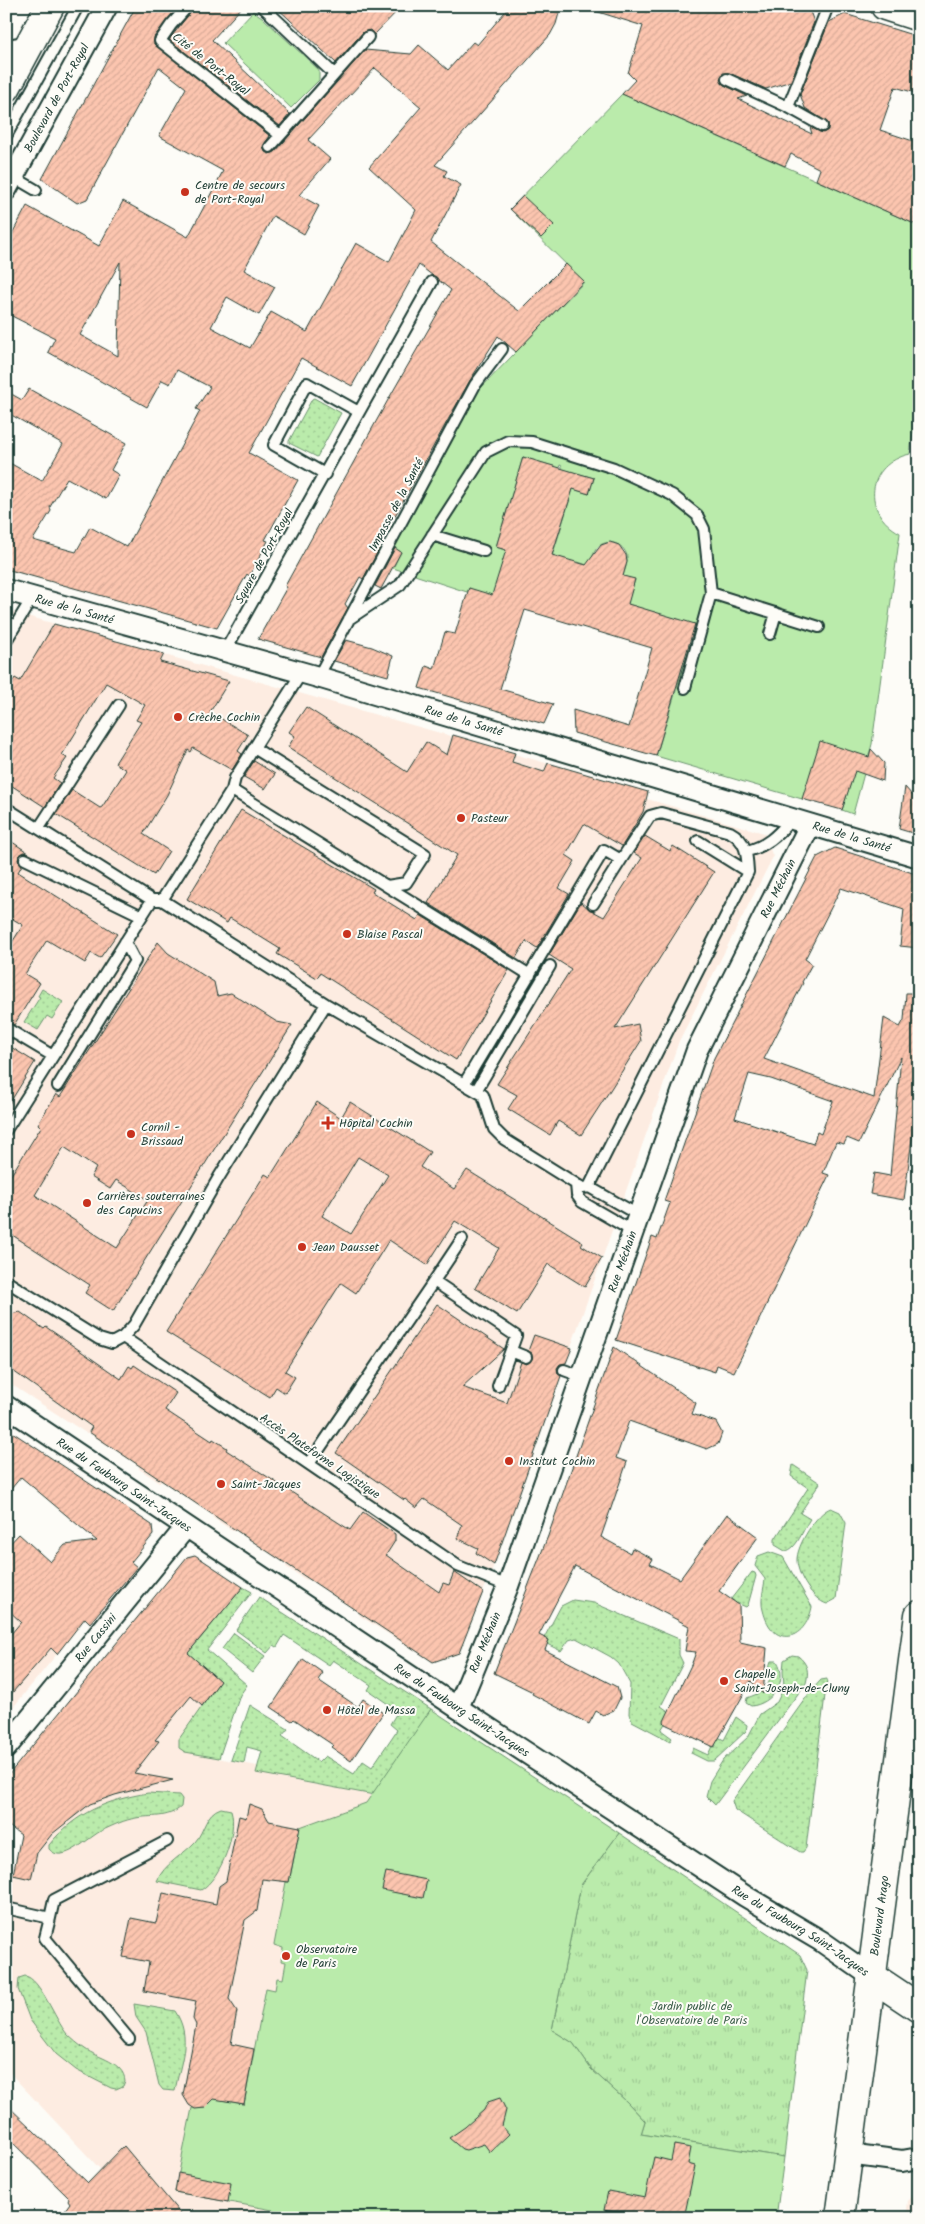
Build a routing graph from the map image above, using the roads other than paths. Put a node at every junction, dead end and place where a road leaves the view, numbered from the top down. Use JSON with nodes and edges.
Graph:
{"nodes":[{"id":1,"x":50,"y":6,"type":"edge"},
{"id":2,"x":78,"y":6,"type":"edge"},
{"id":3,"x":106,"y":6,"type":"edge"},
{"id":4,"x":188,"y":6,"type":"edge"},
{"id":5,"x":262,"y":6,"type":"edge"},
{"id":6,"x":828,"y":6,"type":"edge"},
{"id":7,"x":885,"y":6,"type":"edge"},
{"id":8,"x":919,"y":17,"type":"edge"},
{"id":9,"x":368,"y":37,"type":"dead end"},
{"id":10,"x":19,"y":43,"type":"edge"},
{"id":11,"x":334,"y":74,"type":"junction"},
{"id":12,"x":727,"y":79,"type":"dead end"},
{"id":13,"x":6,"y":88,"type":"edge"},
{"id":14,"x":788,"y":107,"type":"junction"},
{"id":15,"x":822,"y":126,"type":"dead end"},
{"id":16,"x":280,"y":135,"type":"junction"},
{"id":17,"x":6,"y":136,"type":"edge"},
{"id":18,"x":270,"y":147,"type":"dead end"},
{"id":19,"x":9,"y":180,"type":"edge"},
{"id":20,"x":36,"y":190,"type":"dead end"},
{"id":21,"x":432,"y":282,"type":"dead end"},
{"id":22,"x":502,"y":349,"type":"dead end"},
{"id":23,"x":359,"y":412,"type":"junction"},
{"id":24,"x":325,"y":474,"type":"junction"},
{"id":25,"x":432,"y":535,"type":"junction"},
{"id":26,"x":484,"y":551,"type":"dead end"},
{"id":27,"x":6,"y":590,"type":"edge"},
{"id":28,"x":711,"y":593,"type":"junction"},
{"id":29,"x":32,"y":598,"type":"junction"},
{"id":30,"x":776,"y":613,"type":"junction"},
{"id":31,"x":349,"y":618,"type":"junction"},
{"id":32,"x":819,"y":627,"type":"dead end"},
{"id":33,"x":770,"y":634,"type":"dead end"},
{"id":34,"x":6,"y":641,"type":"edge"},
{"id":35,"x":226,"y":651,"type":"junction"},
{"id":36,"x":310,"y":674,"type":"junction"},
{"id":37,"x":685,"y":688,"type":"dead end"},
{"id":38,"x":119,"y":705,"type":"dead end"},
{"id":39,"x":254,"y":748,"type":"junction"},
{"id":40,"x":232,"y":790,"type":"junction"},
{"id":41,"x":6,"y":808,"type":"edge"},
{"id":42,"x":801,"y":822,"type":"junction"},
{"id":43,"x":38,"y":828,"type":"junction"},
{"id":44,"x":698,"y":841,"type":"dead end"},
{"id":45,"x":747,"y":851,"type":"junction"},
{"id":46,"x":919,"y":857,"type":"edge"},
{"id":47,"x":25,"y":860,"type":"dead end"},
{"id":48,"x":621,"y":860,"type":"junction"},
{"id":49,"x":748,"y":872,"type":"junction"},
{"id":50,"x":387,"y":886,"type":"junction"},
{"id":51,"x":157,"y":900,"type":"junction"},
{"id":52,"x":593,"y":904,"type":"dead end"},
{"id":53,"x":142,"y":916,"type":"junction"},
{"id":54,"x":125,"y":942,"type":"junction"},
{"id":55,"x":550,"y":966,"type":"dead end"},
{"id":56,"x":530,"y":975,"type":"junction"},
{"id":57,"x":326,"y":1004,"type":"junction"},
{"id":58,"x":6,"y":1028,"type":"edge"},
{"id":59,"x":53,"y":1056,"type":"junction"},
{"id":60,"x":464,"y":1084,"type":"junction"},
{"id":61,"x":58,"y":1086,"type":"dead end"},
{"id":62,"x":476,"y":1090,"type":"junction"},
{"id":63,"x":6,"y":1130,"type":"edge"},
{"id":64,"x":576,"y":1184,"type":"junction"},
{"id":65,"x":589,"y":1187,"type":"junction"},
{"id":66,"x":637,"y":1224,"type":"junction"},
{"id":67,"x":462,"y":1239,"type":"dead end"},
{"id":68,"x":6,"y":1280,"type":"edge"},
{"id":69,"x":434,"y":1280,"type":"junction"},
{"id":70,"x":123,"y":1337,"type":"junction"},
{"id":71,"x":511,"y":1351,"type":"junction"},
{"id":72,"x":526,"y":1357,"type":"dead end"},
{"id":73,"x":564,"y":1370,"type":"dead end"},
{"id":74,"x":582,"y":1377,"type":"junction"},
{"id":75,"x":498,"y":1386,"type":"dead end"},
{"id":76,"x":6,"y":1406,"type":"edge"},
{"id":77,"x":309,"y":1464,"type":"junction"},
{"id":78,"x":186,"y":1527,"type":"junction"},
{"id":79,"x":508,"y":1586,"type":"junction"},
{"id":80,"x":919,"y":1615,"type":"edge"},
{"id":81,"x":914,"y":1683,"type":"edge"},
{"id":82,"x":458,"y":1708,"type":"junction"},
{"id":83,"x":6,"y":1748,"type":"edge"},
{"id":84,"x":167,"y":1842,"type":"dead end"},
{"id":85,"x":6,"y":1908,"type":"edge"},
{"id":86,"x":50,"y":1918,"type":"junction"},
{"id":87,"x":871,"y":1976,"type":"junction"},
{"id":88,"x":919,"y":2008,"type":"edge"},
{"id":89,"x":129,"y":2039,"type":"dead end"},
{"id":90,"x":848,"y":2154,"type":"junction"},
{"id":91,"x":919,"y":2158,"type":"edge"},
{"id":92,"x":840,"y":2218,"type":"edge"}],
"edges":[{"from":1,"to":10,"type":"main road"},
{"from":2,"to":17,"type":"lane","name":"Boulevard de Port-Royal"},
{"from":3,"to":19,"type":"street","name":"Boulevard de Port-Royal"},
{"from":4,"to":16,"type":"lane","name":"Cité de Port-Royal"},
{"from":5,"to":11,"type":"lane"},
{"from":6,"to":14,"type":"lane"},
{"from":7,"to":8,"type":"main road"},
{"from":9,"to":11,"type":"lane"},
{"from":10,"to":13,"type":"main road"},
{"from":11,"to":16,"type":"lane"},
{"from":12,"to":14,"type":"lane"},
{"from":14,"to":15,"type":"lane"},
{"from":16,"to":18,"type":"lane"},
{"from":19,"to":20,"type":"lane"},
{"from":21,"to":23,"type":"lane","name":"Square de Port-Royal"},
{"from":22,"to":31,"type":"lane","name":"Impasse de la Santé"},
{"from":23,"to":24,"type":"lane","name":"Square de Port-Royal"},
{"from":23,"to":24,"type":"lane"},
{"from":24,"to":35,"type":"lane","name":"Square de Port-Royal"},
{"from":25,"to":26,"type":"lane"},
{"from":25,"to":28,"type":"lane"},
{"from":25,"to":31,"type":"lane"},
{"from":27,"to":29,"type":"street","name":"Rue de la Santé"},
{"from":28,"to":30,"type":"lane"},
{"from":28,"to":37,"type":"lane"},
{"from":29,"to":34,"type":"lane"},
{"from":29,"to":35,"type":"street","name":"Rue de la Santé"},
{"from":30,"to":32,"type":"lane"},
{"from":30,"to":33,"type":"lane"},
{"from":31,"to":36,"type":"lane","name":"Impasse de la Santé"},
{"from":35,"to":36,"type":"street","name":"Rue de la Santé"},
{"from":36,"to":39,"type":"lane","name":"Impasse de la Santé"},
{"from":36,"to":42,"type":"street","name":"Rue de la Santé"},
{"from":38,"to":43,"type":"lane"},
{"from":39,"to":40,"type":"lane","name":"Impasse de la Santé"},
{"from":39,"to":50,"type":"lane"},
{"from":40,"to":50,"type":"lane"},
{"from":40,"to":51,"type":"lane","name":"Impasse de la Santé"},
{"from":41,"to":43,"type":"lane"},
{"from":42,"to":45,"type":"lane"},
{"from":42,"to":46,"type":"street","name":"Rue de la Santé"},
{"from":42,"to":66,"type":"street","name":"Rue Méchain"},
{"from":43,"to":51,"type":"lane"},
{"from":44,"to":49,"type":"lane"},
{"from":45,"to":48,"type":"lane"},
{"from":45,"to":49,"type":"lane"},
{"from":47,"to":53,"type":"lane"},
{"from":48,"to":52,"type":"lane"},
{"from":48,"to":56,"type":"lane"},
{"from":49,"to":65,"type":"lane"},
{"from":50,"to":56,"type":"lane"},
{"from":51,"to":53,"type":"lane","name":"Impasse de la Santé"},
{"from":51,"to":57,"type":"lane"},
{"from":53,"to":54,"type":"lane","name":"Impasse de la Santé"},
{"from":54,"to":59,"type":"lane","name":"Impasse de la Santé"},
{"from":54,"to":61,"type":"lane"},
{"from":55,"to":62,"type":"lane"},
{"from":56,"to":60,"type":"lane"},
{"from":57,"to":60,"type":"lane"},
{"from":57,"to":70,"type":"lane"},
{"from":58,"to":59,"type":"lane"},
{"from":59,"to":63,"type":"lane","name":"Impasse de la Santé"},
{"from":60,"to":62,"type":"lane"},
{"from":62,"to":64,"type":"lane"},
{"from":64,"to":65,"type":"lane"},
{"from":64,"to":66,"type":"lane"},
{"from":65,"to":66,"type":"lane"},
{"from":66,"to":74,"type":"street","name":"Rue Méchain"},
{"from":67,"to":69,"type":"lane"},
{"from":68,"to":70,"type":"lane"},
{"from":69,"to":71,"type":"lane"},
{"from":69,"to":77,"type":"lane"},
{"from":70,"to":77,"type":"lane","name":"Accès Plateforme Logistique"},
{"from":71,"to":72,"type":"lane"},
{"from":71,"to":75,"type":"lane"},
{"from":73,"to":74,"type":"lane"},
{"from":74,"to":79,"type":"street","name":"Rue Méchain"},
{"from":76,"to":78,"type":"street","name":"Rue du Faubourg Saint-Jacques"},
{"from":77,"to":79,"type":"lane","name":"Accès Plateforme Logistique"},
{"from":78,"to":82,"type":"street","name":"Rue du Faubourg Saint-Jacques"},
{"from":78,"to":83,"type":"street","name":"Rue Cassini"},
{"from":79,"to":82,"type":"street","name":"Rue Méchain"},
{"from":80,"to":81,"type":"main road","name":"Boulevard Arago"},
{"from":81,"to":87,"type":"main road","name":"Boulevard Arago"},
{"from":82,"to":87,"type":"street","name":"Rue du Faubourg Saint-Jacques"},
{"from":84,"to":86,"type":"lane"},
{"from":85,"to":86,"type":"lane"},
{"from":86,"to":89,"type":"lane"},
{"from":87,"to":88,"type":"main road","name":"Rue du Faubourg Saint-Jacques"},
{"from":87,"to":90,"type":"main road","name":"Boulevard Arago"},
{"from":90,"to":91,"type":"street"},
{"from":90,"to":92,"type":"main road","name":"Boulevard Arago"}]}
